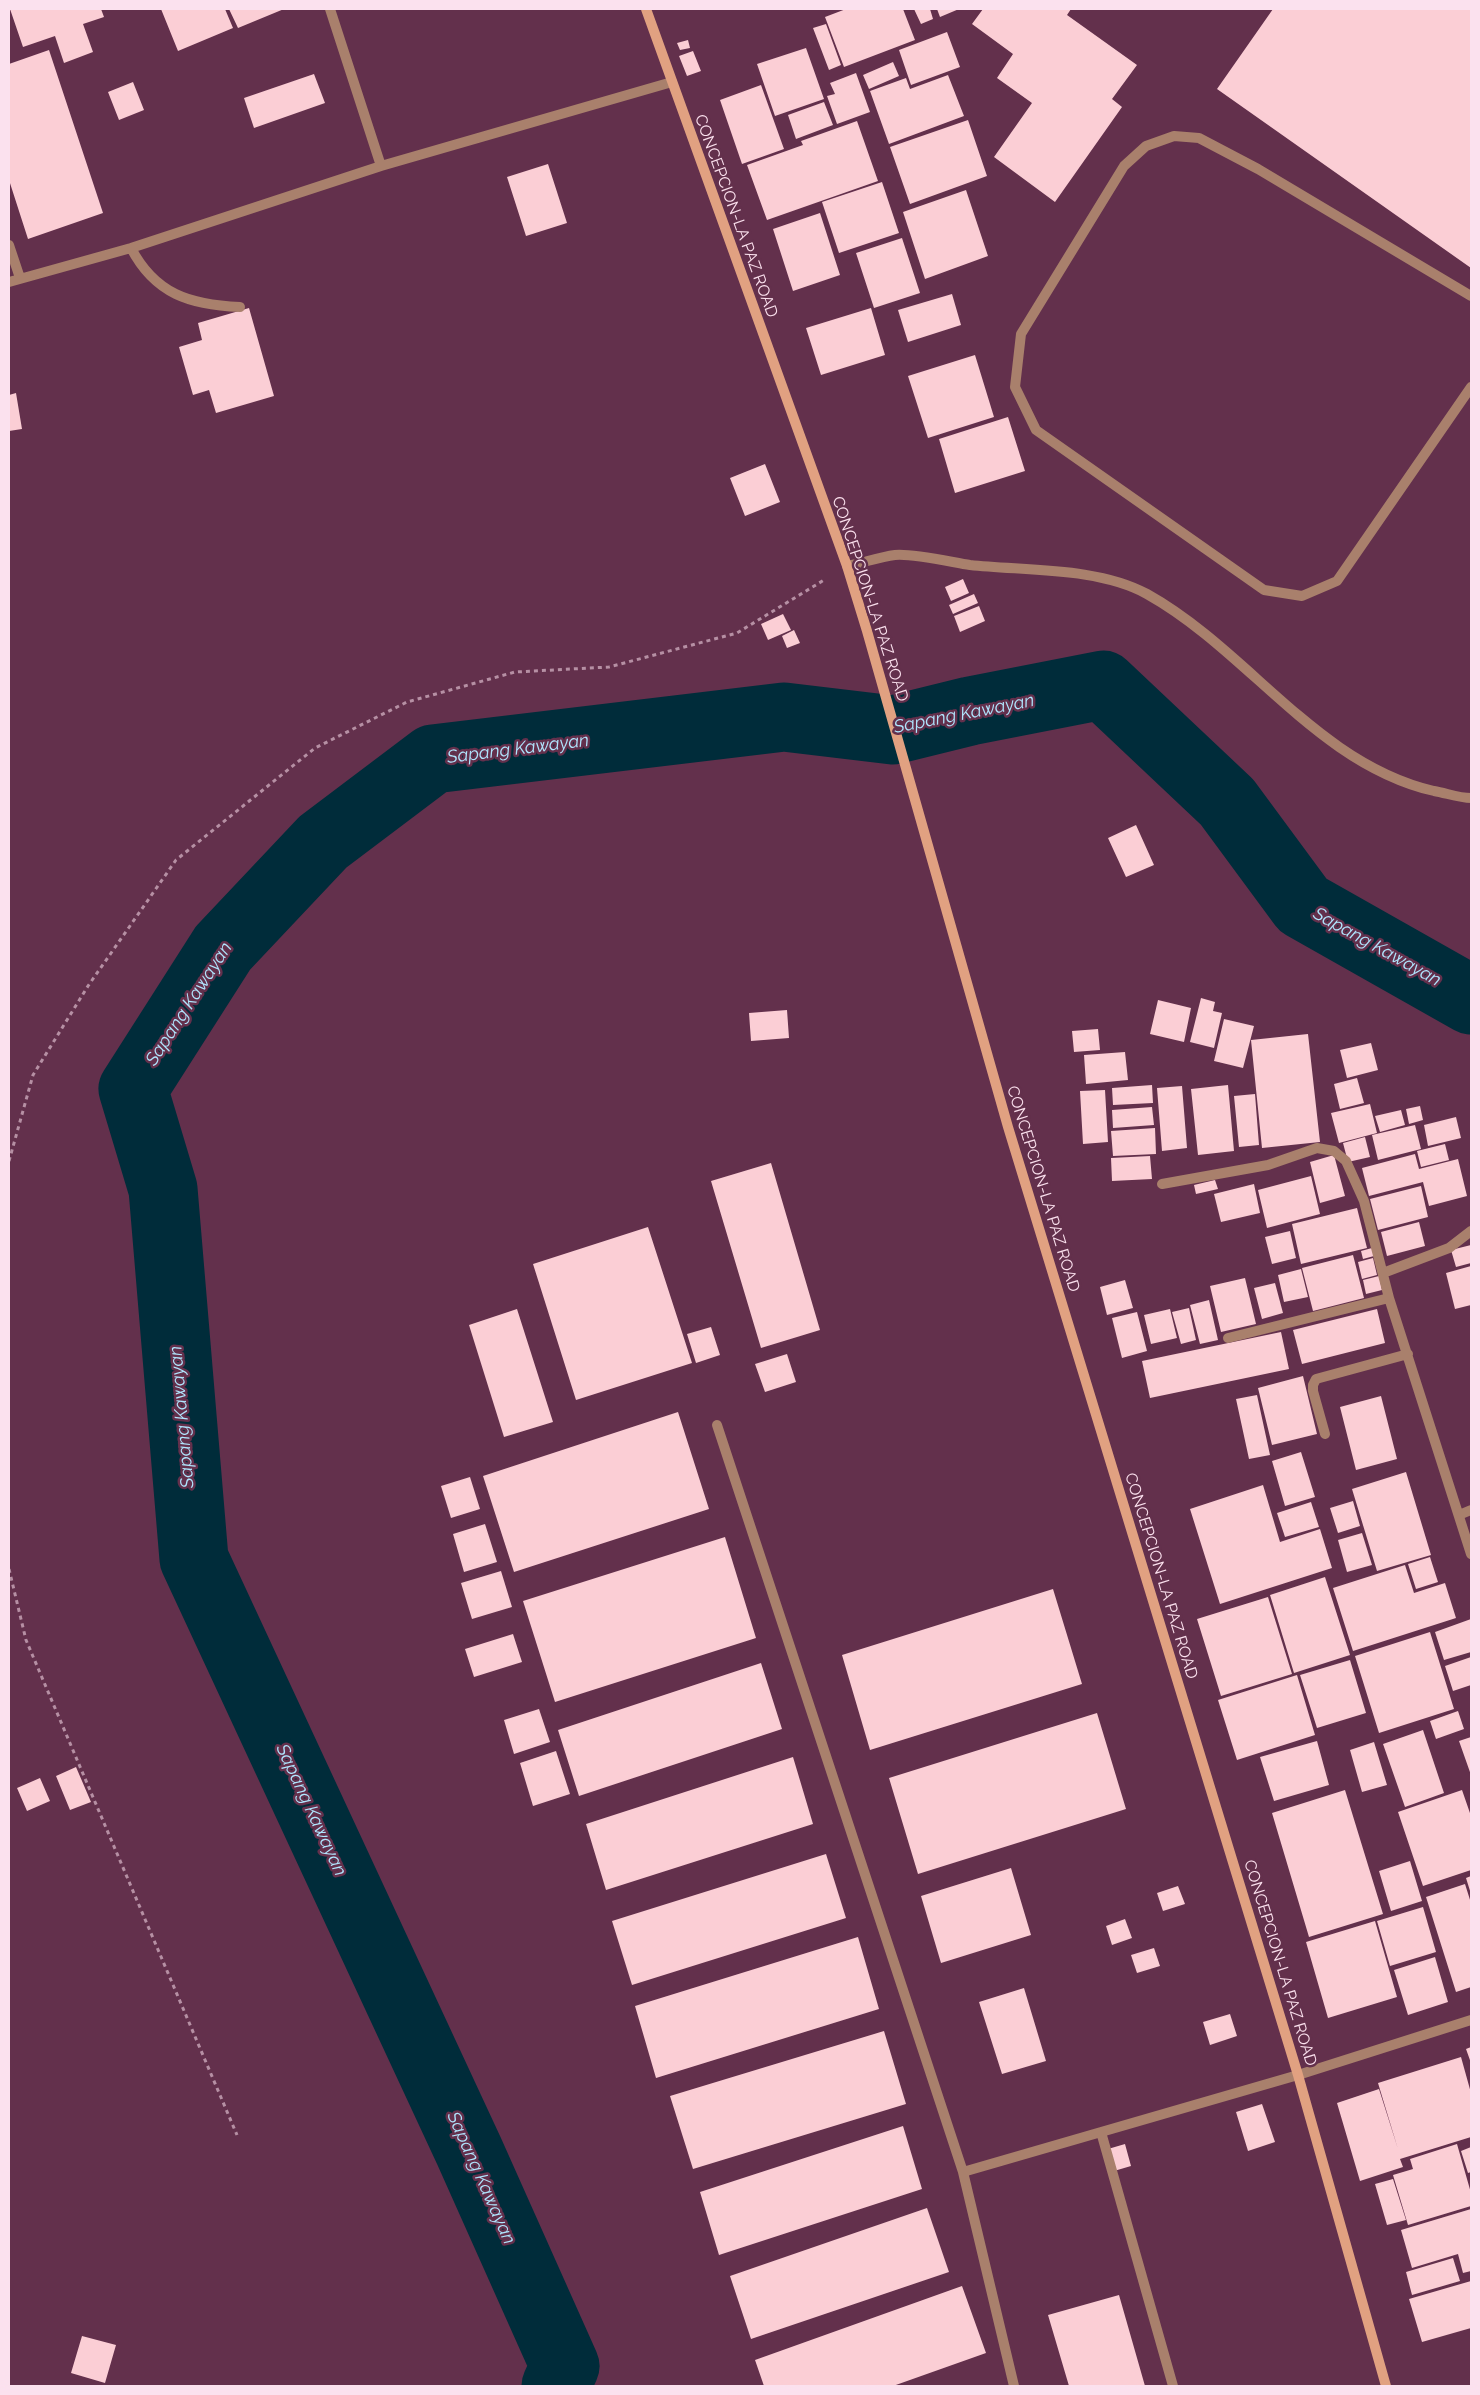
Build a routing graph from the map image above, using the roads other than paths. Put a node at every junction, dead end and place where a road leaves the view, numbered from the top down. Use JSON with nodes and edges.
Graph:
{"nodes":[{"id":1,"x":330,"y":9,"type":"edge"},
{"id":2,"x":646,"y":9,"type":"edge"},
{"id":3,"x":672,"y":82,"type":"junction"},
{"id":4,"x":380,"y":166,"type":"junction"},
{"id":5,"x":9,"y":245,"type":"edge"},
{"id":6,"x":131,"y":248,"type":"junction"},
{"id":7,"x":20,"y":278,"type":"junction"},
{"id":8,"x":9,"y":282,"type":"edge"},
{"id":9,"x":1471,"y":296,"type":"edge"},
{"id":10,"x":240,"y":307,"type":"dead end"},
{"id":11,"x":1471,"y":388,"type":"edge"},
{"id":12,"x":847,"y":566,"type":"junction"},
{"id":13,"x":1471,"y":798,"type":"edge"},
{"id":14,"x":1162,"y":1184,"type":"dead end"},
{"id":15,"x":1471,"y":1231,"type":"edge"},
{"id":16,"x":1383,"y":1273,"type":"junction"},
{"id":17,"x":1389,"y":1298,"type":"junction"},
{"id":18,"x":1228,"y":1338,"type":"dead end"},
{"id":19,"x":1408,"y":1354,"type":"junction"},
{"id":20,"x":718,"y":1425,"type":"dead end"},
{"id":21,"x":1325,"y":1434,"type":"dead end"},
{"id":22,"x":1471,"y":1510,"type":"edge"},
{"id":23,"x":1459,"y":1515,"type":"junction"},
{"id":24,"x":1471,"y":1554,"type":"edge"},
{"id":25,"x":1471,"y":2020,"type":"edge"},
{"id":26,"x":1298,"y":2075,"type":"junction"},
{"id":27,"x":1101,"y":2132,"type":"junction"},
{"id":28,"x":963,"y":2172,"type":"junction"},
{"id":29,"x":1014,"y":2386,"type":"edge"},
{"id":30,"x":1173,"y":2386,"type":"edge"},
{"id":31,"x":1386,"y":2386,"type":"edge"}],
"edges":[{"from":1,"to":4,"type":"street"},
{"from":2,"to":3,"type":"main road","name":"CONCEPCION-LA PAZ ROAD"},
{"from":3,"to":4,"type":"street"},
{"from":3,"to":12,"type":"main road","name":"CONCEPCION-LA PAZ ROAD"},
{"from":4,"to":6,"type":"street"},
{"from":5,"to":7,"type":"street"},
{"from":6,"to":7,"type":"street"},
{"from":6,"to":10,"type":"street"},
{"from":7,"to":8,"type":"street"},
{"from":9,"to":11,"type":"street"},
{"from":12,"to":13,"type":"street"},
{"from":12,"to":26,"type":"main road","name":"CONCEPCION-LA PAZ ROAD"},
{"from":14,"to":16,"type":"street"},
{"from":15,"to":16,"type":"street"},
{"from":16,"to":17,"type":"street"},
{"from":17,"to":18,"type":"street"},
{"from":17,"to":19,"type":"street"},
{"from":19,"to":21,"type":"street"},
{"from":19,"to":23,"type":"street"},
{"from":20,"to":28,"type":"street"},
{"from":22,"to":23,"type":"street"},
{"from":23,"to":24,"type":"street"},
{"from":25,"to":26,"type":"street"},
{"from":26,"to":27,"type":"street"},
{"from":26,"to":31,"type":"main road","name":"CONCEPCION-LA PAZ ROAD"},
{"from":27,"to":28,"type":"street"},
{"from":27,"to":30,"type":"street"},
{"from":28,"to":29,"type":"street"}]}
